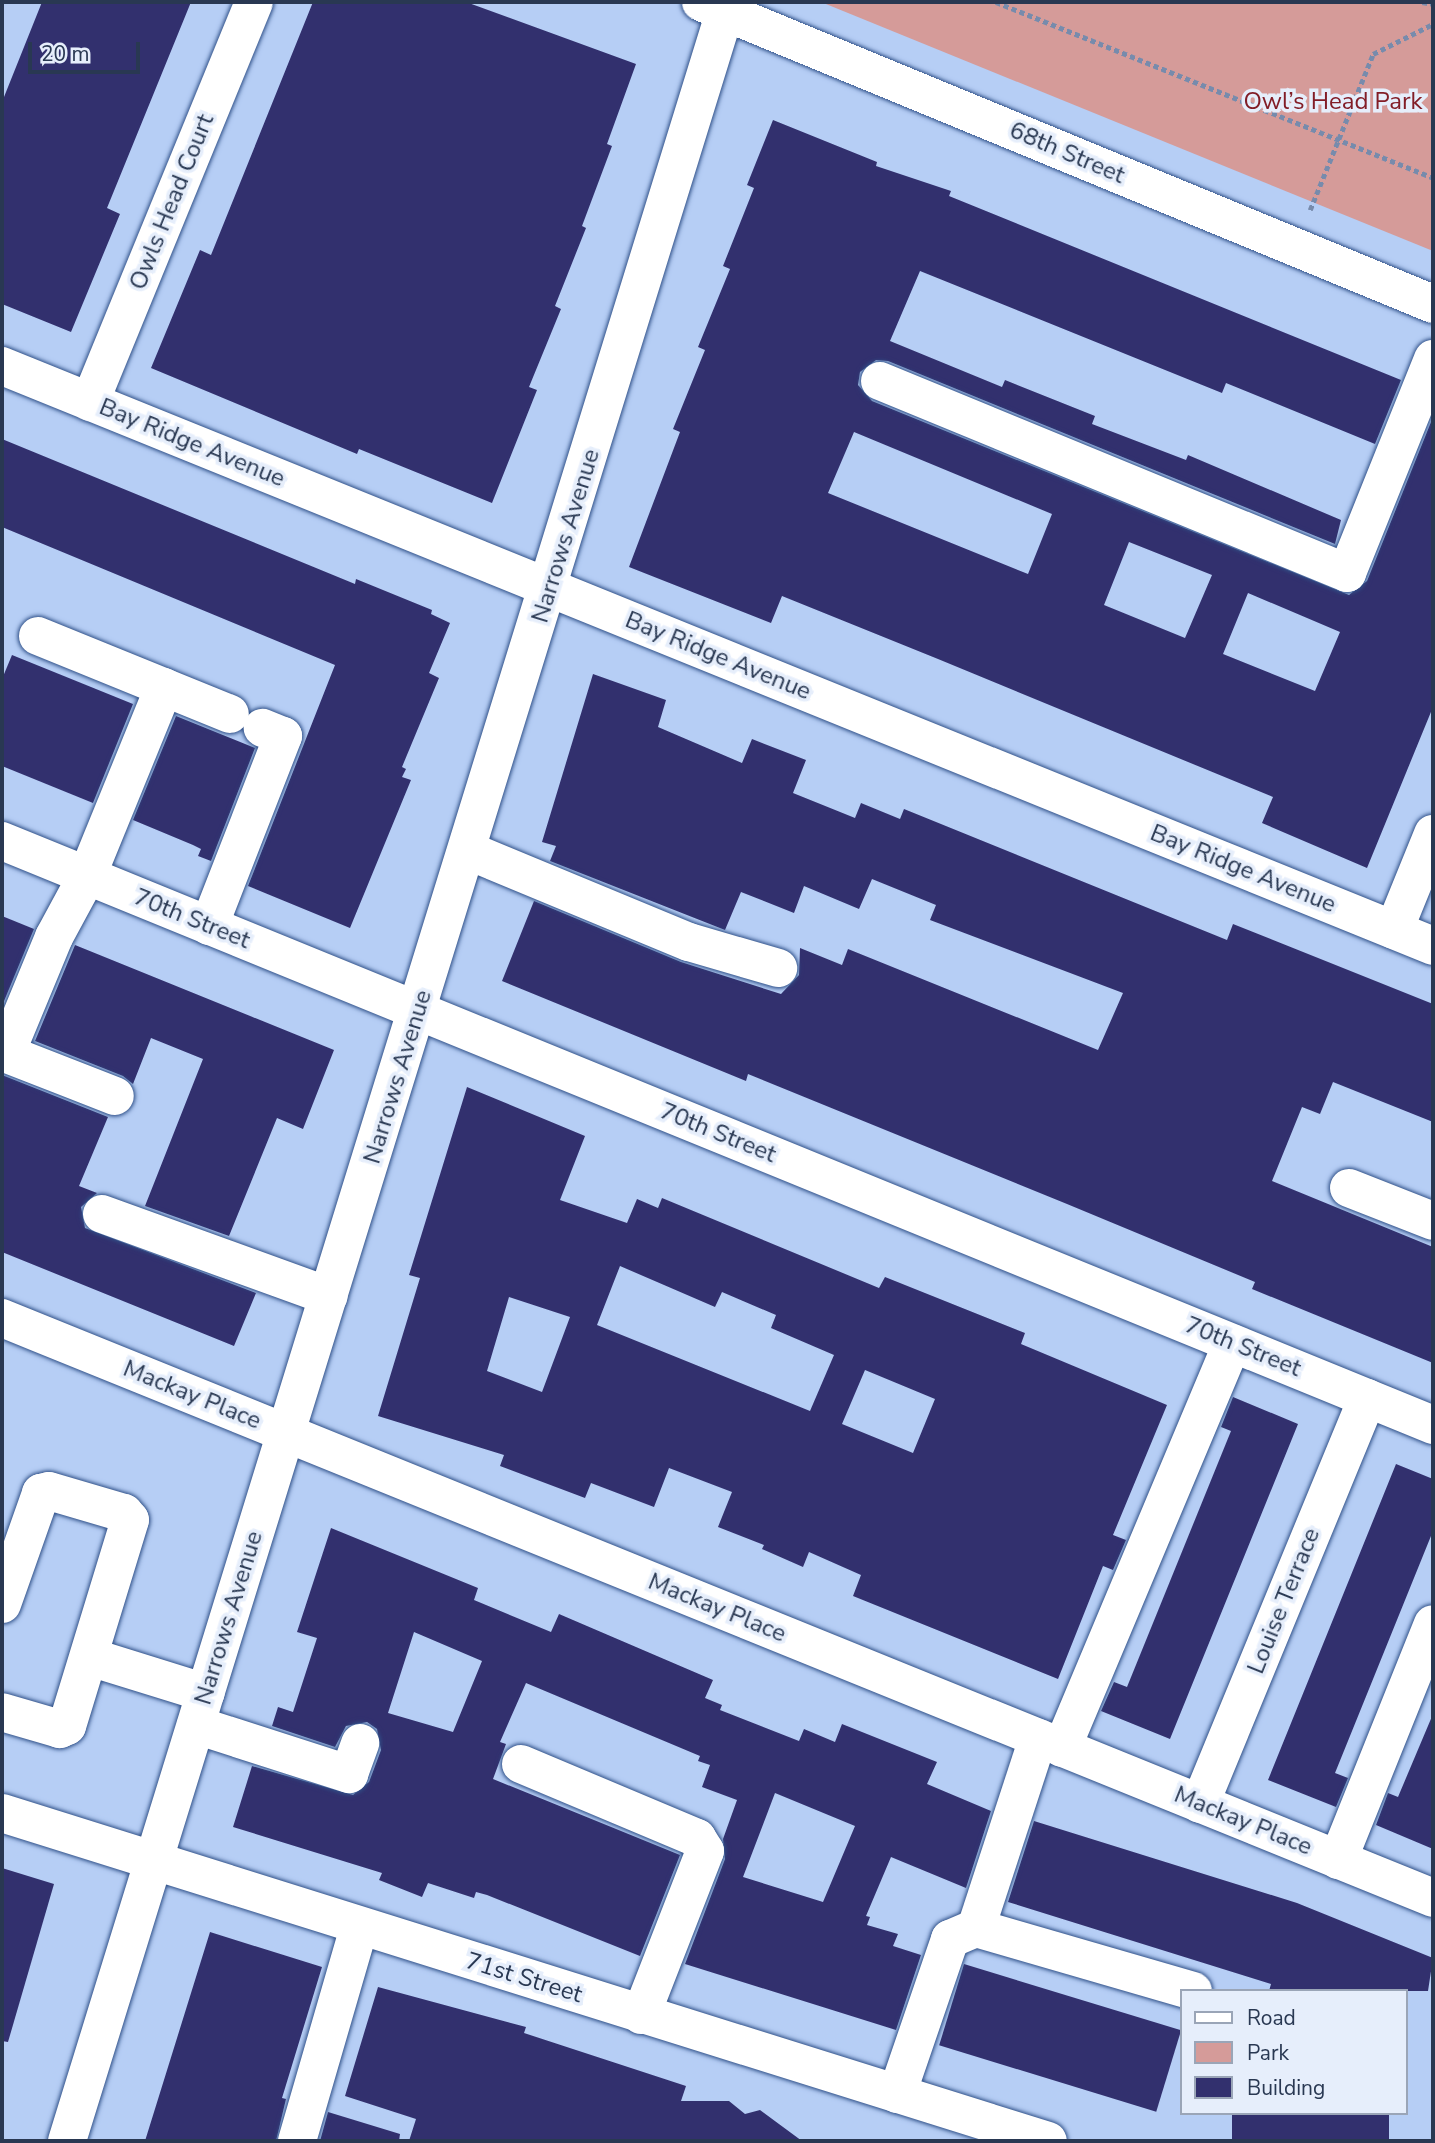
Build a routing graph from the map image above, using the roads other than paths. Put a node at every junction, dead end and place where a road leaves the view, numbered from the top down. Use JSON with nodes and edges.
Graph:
{"nodes":[{"id":1,"x":254,"y":2,"type":"edge"},
{"id":2,"x":713,"y":7,"type":"edge"},
{"id":3,"x":1433,"y":304,"type":"edge"},
{"id":4,"x":1433,"y":359,"type":"edge"},
{"id":5,"x":2,"y":366,"type":"edge"},
{"id":6,"x":880,"y":381,"type":"dead end"},
{"id":7,"x":90,"y":402,"type":"junction"},
{"id":8,"x":550,"y":588,"type":"junction"},
{"id":9,"x":38,"y":636,"type":"dead end"},
{"id":10,"x":164,"y":687,"type":"junction"},
{"id":11,"x":1433,"y":834,"type":"edge"},
{"id":12,"x":2,"y":841,"type":"edge"},
{"id":13,"x":468,"y":851,"type":"junction"},
{"id":14,"x":87,"y":876,"type":"junction"},
{"id":15,"x":209,"y":926,"type":"junction"},
{"id":16,"x":1394,"y":930,"type":"junction"},
{"id":17,"x":1433,"y":946,"type":"edge"},
{"id":18,"x":778,"y":968,"type":"dead end"},
{"id":19,"x":419,"y":1011,"type":"junction"},
{"id":20,"x":4,"y":1052,"type":"edge"},
{"id":21,"x":115,"y":1096,"type":"dead end"},
{"id":22,"x":1349,"y":1188,"type":"dead end"},
{"id":23,"x":102,"y":1214,"type":"dead end"},
{"id":24,"x":1433,"y":1221,"type":"edge"},
{"id":25,"x":329,"y":1296,"type":"junction"},
{"id":26,"x":2,"y":1318,"type":"edge"},
{"id":27,"x":1232,"y":1343,"type":"junction"},
{"id":28,"x":1367,"y":1398,"type":"junction"},
{"id":29,"x":1433,"y":1425,"type":"edge"},
{"id":30,"x":286,"y":1434,"type":"junction"},
{"id":31,"x":2,"y":1604,"type":"edge"},
{"id":32,"x":1433,"y":1624,"type":"edge"},
{"id":33,"x":90,"y":1657,"type":"junction"},
{"id":34,"x":201,"y":1709,"type":"junction"},
{"id":35,"x":2,"y":1712,"type":"edge"},
{"id":36,"x":360,"y":1743,"type":"dead end"},
{"id":37,"x":1050,"y":1743,"type":"junction"},
{"id":38,"x":521,"y":1764,"type":"dead end"},
{"id":39,"x":1200,"y":1804,"type":"junction"},
{"id":40,"x":2,"y":1813,"type":"edge"},
{"id":41,"x":1338,"y":1860,"type":"junction"},
{"id":42,"x":154,"y":1863,"type":"junction"},
{"id":43,"x":1433,"y":1898,"type":"edge"},
{"id":44,"x":359,"y":1927,"type":"junction"},
{"id":45,"x":976,"y":1928,"type":"junction"},
{"id":46,"x":1186,"y":1989,"type":"edge"},
{"id":47,"x":642,"y":2015,"type":"junction"},
{"id":48,"x":897,"y":2094,"type":"junction"},
{"id":49,"x":67,"y":2141,"type":"edge"},
{"id":50,"x":297,"y":2141,"type":"edge"},
{"id":51,"x":1048,"y":2141,"type":"edge"}],
"edges":[{"from":1,"to":7,"type":"street","name":"Owls Head Court"},
{"from":2,"to":3,"type":"street","name":"68th Street"},
{"from":2,"to":8,"type":"street","name":"Narrows Avenue"},
{"from":4,"to":6,"type":"street"},
{"from":5,"to":7,"type":"street","name":"Bay Ridge Avenue"},
{"from":7,"to":8,"type":"street","name":"Bay Ridge Avenue"},
{"from":8,"to":13,"type":"street","name":"Narrows Avenue"},
{"from":8,"to":16,"type":"street","name":"Bay Ridge Avenue"},
{"from":9,"to":10,"type":"street"},
{"from":10,"to":14,"type":"street"},
{"from":10,"to":15,"type":"street"},
{"from":11,"to":16,"type":"street"},
{"from":12,"to":14,"type":"street","name":"70th Street"},
{"from":13,"to":18,"type":"street"},
{"from":13,"to":19,"type":"street","name":"Narrows Avenue"},
{"from":14,"to":15,"type":"street","name":"70th Street"},
{"from":14,"to":20,"type":"street"},
{"from":15,"to":19,"type":"street","name":"70th Street"},
{"from":16,"to":17,"type":"street","name":"Bay Ridge Avenue"},
{"from":19,"to":25,"type":"street","name":"Narrows Avenue"},
{"from":19,"to":27,"type":"street","name":"70th Street"},
{"from":20,"to":21,"type":"street"},
{"from":22,"to":24,"type":"street"},
{"from":23,"to":25,"type":"street"},
{"from":25,"to":30,"type":"street","name":"Narrows Avenue"},
{"from":26,"to":30,"type":"street","name":"Mackay Place"},
{"from":27,"to":28,"type":"street","name":"70th Street"},
{"from":27,"to":37,"type":"street"},
{"from":28,"to":29,"type":"street","name":"70th Street"},
{"from":28,"to":39,"type":"street","name":"Louise Terrace"},
{"from":30,"to":34,"type":"street","name":"Narrows Avenue"},
{"from":30,"to":37,"type":"street","name":"Mackay Place"},
{"from":31,"to":33,"type":"street"},
{"from":32,"to":41,"type":"street"},
{"from":33,"to":34,"type":"street"},
{"from":33,"to":35,"type":"street"},
{"from":34,"to":36,"type":"street"},
{"from":34,"to":42,"type":"street","name":"Narrows Avenue"},
{"from":37,"to":39,"type":"street","name":"Mackay Place"},
{"from":37,"to":45,"type":"street"},
{"from":38,"to":47,"type":"street"},
{"from":39,"to":41,"type":"street","name":"Mackay Place"},
{"from":40,"to":42,"type":"street","name":"71st Street"},
{"from":41,"to":43,"type":"street","name":"Mackay Place"},
{"from":42,"to":44,"type":"street","name":"71st Street"},
{"from":42,"to":49,"type":"street","name":"Narrows Avenue"},
{"from":44,"to":47,"type":"street","name":"71st Street"},
{"from":44,"to":50,"type":"street"},
{"from":45,"to":46,"type":"street"},
{"from":45,"to":48,"type":"street"},
{"from":47,"to":48,"type":"street","name":"71st Street"},
{"from":48,"to":51,"type":"street","name":"71st Street"}]}
